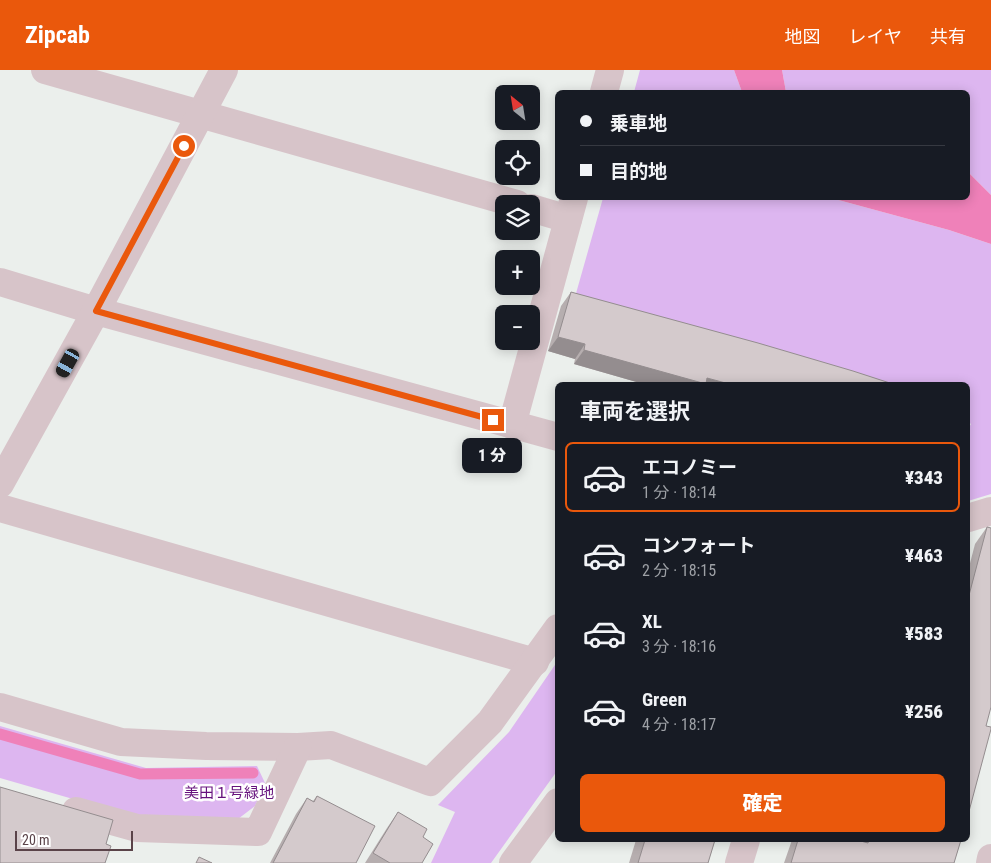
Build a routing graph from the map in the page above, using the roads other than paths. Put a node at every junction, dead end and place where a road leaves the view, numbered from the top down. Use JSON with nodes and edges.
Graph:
{"nodes":[{"id":1,"x":45,"y":70,"type":"edge"},
{"id":2,"x":224,"y":70,"type":"edge"},
{"id":3,"x":610,"y":70,"type":"edge"},
{"id":4,"x":605,"y":90,"type":"edge"},
{"id":5,"x":201,"y":114,"type":"junction"},
{"id":6,"x":495,"y":198,"type":"edge"},
{"id":7,"x":540,"y":208,"type":"edge"},
{"id":8,"x":571,"y":208,"type":"edge"},
{"id":9,"x":0,"y":282,"type":"edge"},
{"id":10,"x":96,"y":311,"type":"junction"},
{"id":11,"x":512,"y":425,"type":"junction"},
{"id":12,"x":555,"y":437,"type":"edge"},
{"id":13,"x":0,"y":484,"type":"edge"},
{"id":14,"x":0,"y":508,"type":"edge"},
{"id":15,"x":991,"y":511,"type":"edge"},
{"id":16,"x":970,"y":517,"type":"edge"},
{"id":17,"x":555,"y":632,"type":"edge"},
{"id":18,"x":534,"y":662,"type":"junction"},
{"id":19,"x":0,"y":707,"type":"edge"},
{"id":20,"x":298,"y":747,"type":"junction"},
{"id":21,"x":55,"y":806,"type":"edge"},
{"id":22,"x":555,"y":806,"type":"edge"},
{"id":23,"x":745,"y":842,"type":"edge"},
{"id":24,"x":991,"y":858,"type":"edge"},
{"id":25,"x":514,"y":863,"type":"edge"},
{"id":26,"x":740,"y":863,"type":"edge"},
{"id":27,"x":990,"y":863,"type":"edge"}],
"edges":[{"from":1,"to":5,"type":"street"},
{"from":2,"to":5,"type":"street"},
{"from":3,"to":4,"type":"street"},
{"from":5,"to":6,"type":"street"},
{"from":5,"to":10,"type":"street"},
{"from":7,"to":8,"type":"street"},
{"from":8,"to":11,"type":"street"},
{"from":9,"to":10,"type":"street"},
{"from":10,"to":11,"type":"street"},
{"from":10,"to":13,"type":"street"},
{"from":11,"to":12,"type":"street"},
{"from":14,"to":18,"type":"street"},
{"from":15,"to":16,"type":"street"},
{"from":17,"to":18,"type":"street"},
{"from":18,"to":20,"type":"street"},
{"from":19,"to":20,"type":"street"},
{"from":20,"to":21,"type":"street"},
{"from":22,"to":25,"type":"street"},
{"from":23,"to":26,"type":"street"},
{"from":24,"to":27,"type":"street"}]}
